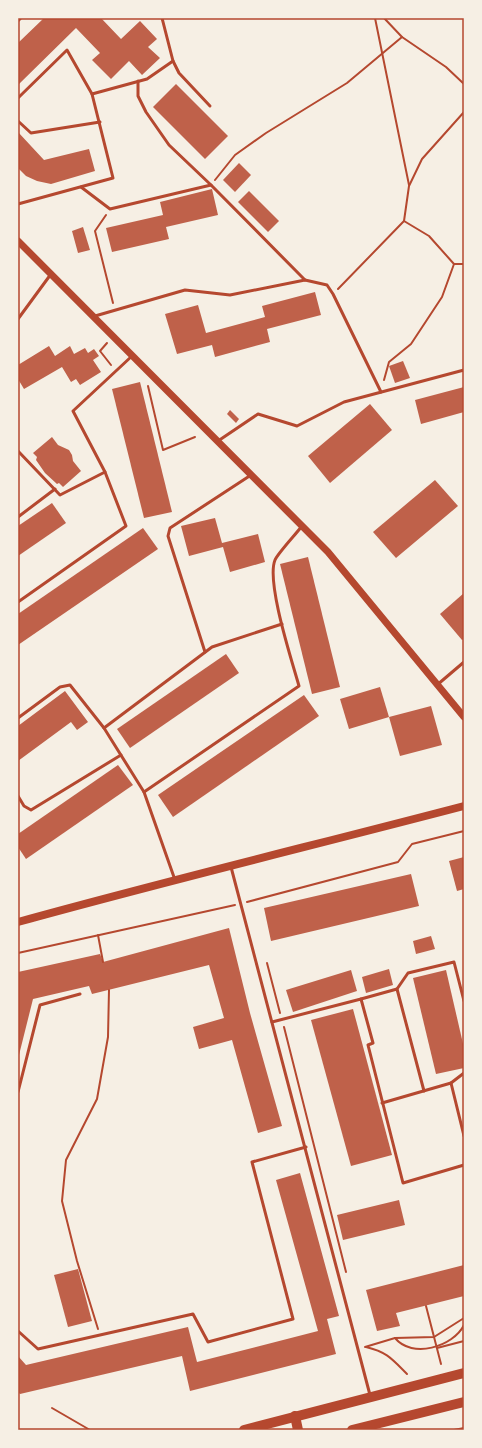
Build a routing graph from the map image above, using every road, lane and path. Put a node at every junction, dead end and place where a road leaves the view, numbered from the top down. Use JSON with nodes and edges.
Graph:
{"nodes":[{"id":1,"x":162,"y":18,"type":"edge"},
{"id":2,"x":375,"y":18,"type":"edge"},
{"id":3,"x":389,"y":18,"type":"edge"},
{"id":4,"x":385,"y":19,"type":"edge"},
{"id":5,"x":402,"y":37,"type":"junction"},
{"id":6,"x":382,"y":54,"type":"junction"},
{"id":7,"x":174,"y":61,"type":"junction"},
{"id":8,"x":138,"y":81,"type":"junction"},
{"id":9,"x":464,"y":84,"type":"edge"},
{"id":10,"x":92,"y":94,"type":"junction"},
{"id":11,"x":18,"y":98,"type":"edge"},
{"id":12,"x":210,"y":106,"type":"dead end"},
{"id":13,"x":464,"y":112,"type":"edge"},
{"id":14,"x":18,"y":121,"type":"edge"},
{"id":15,"x":100,"y":122,"type":"junction"},
{"id":16,"x":211,"y":185,"type":"junction"},
{"id":17,"x":81,"y":186,"type":"junction"},
{"id":18,"x":409,"y":186,"type":"junction"},
{"id":19,"x":18,"y":204,"type":"edge"},
{"id":20,"x":110,"y":209,"type":"junction"},
{"id":21,"x":404,"y":221,"type":"junction"},
{"id":22,"x":18,"y":241,"type":"edge"},
{"id":23,"x":454,"y":264,"type":"junction"},
{"id":24,"x":464,"y":264,"type":"edge"},
{"id":25,"x":51,"y":274,"type":"junction"},
{"id":26,"x":306,"y":280,"type":"junction"},
{"id":27,"x":333,"y":294,"type":"junction"},
{"id":28,"x":115,"y":310,"type":"junction"},
{"id":29,"x":93,"y":316,"type":"junction"},
{"id":30,"x":18,"y":319,"type":"edge"},
{"id":31,"x":107,"y":343,"type":"dead end"},
{"id":32,"x":132,"y":356,"type":"junction"},
{"id":33,"x":464,"y":370,"type":"edge"},
{"id":34,"x":116,"y":371,"type":"junction"},
{"id":35,"x":148,"y":386,"type":"dead end"},
{"id":36,"x":381,"y":392,"type":"junction"},
{"id":37,"x":195,"y":437,"type":"dead end"},
{"id":38,"x":218,"y":441,"type":"junction"},
{"id":39,"x":18,"y":451,"type":"edge"},
{"id":40,"x":105,"y":472,"type":"junction"},
{"id":41,"x":251,"y":475,"type":"junction"},
{"id":42,"x":55,"y":489,"type":"junction"},
{"id":43,"x":18,"y":518,"type":"edge"},
{"id":44,"x":302,"y":526,"type":"junction"},
{"id":45,"x":18,"y":602,"type":"edge"},
{"id":46,"x":282,"y":624,"type":"junction"},
{"id":47,"x":205,"y":652,"type":"junction"},
{"id":48,"x":464,"y":662,"type":"edge"},
{"id":49,"x":437,"y":684,"type":"junction"},
{"id":50,"x":18,"y":712,"type":"edge"},
{"id":51,"x":19,"y":717,"type":"edge"},
{"id":52,"x":464,"y":717,"type":"edge"},
{"id":53,"x":104,"y":728,"type":"junction"},
{"id":54,"x":121,"y":755,"type":"junction"},
{"id":55,"x":144,"y":792,"type":"junction"},
{"id":56,"x":18,"y":796,"type":"edge"},
{"id":57,"x":464,"y":806,"type":"edge"},
{"id":58,"x":231,"y":867,"type":"junction"},
{"id":59,"x":175,"y":880,"type":"junction"},
{"id":60,"x":18,"y":922,"type":"edge"},
{"id":61,"x":98,"y":935,"type":"dead end"},
{"id":62,"x":103,"y":962,"type":"dead end"},
{"id":63,"x":267,"y":963,"type":"dead end"},
{"id":64,"x":397,"y":989,"type":"junction"},
{"id":65,"x":109,"y":990,"type":"dead end"},
{"id":66,"x":80,"y":994,"type":"dead end"},
{"id":67,"x":361,"y":999,"type":"junction"},
{"id":68,"x":464,"y":1001,"type":"edge"},
{"id":69,"x":282,"y":1020,"type":"junction"},
{"id":70,"x":272,"y":1022,"type":"junction"},
{"id":71,"x":464,"y":1073,"type":"edge"},
{"id":72,"x":451,"y":1083,"type":"junction"},
{"id":73,"x":424,"y":1091,"type":"junction"},
{"id":74,"x":18,"y":1092,"type":"edge"},
{"id":75,"x":382,"y":1103,"type":"junction"},
{"id":76,"x":464,"y":1136,"type":"edge"},
{"id":77,"x":306,"y":1147,"type":"junction"},
{"id":78,"x":464,"y":1165,"type":"edge"},
{"id":79,"x":326,"y":1193,"type":"dead end"},
{"id":80,"x":426,"y":1306,"type":"dead end"},
{"id":81,"x":464,"y":1318,"type":"edge"},
{"id":82,"x":464,"y":1325,"type":"edge"},
{"id":83,"x":18,"y":1331,"type":"edge"},
{"id":84,"x":99,"y":1335,"type":"junction"},
{"id":85,"x":434,"y":1337,"type":"junction"},
{"id":86,"x":395,"y":1338,"type":"junction"},
{"id":87,"x":464,"y":1341,"type":"edge"},
{"id":88,"x":436,"y":1347,"type":"junction"},
{"id":89,"x":441,"y":1364,"type":"dead end"},
{"id":90,"x":464,"y":1373,"type":"edge"},
{"id":91,"x":407,"y":1374,"type":"dead end"},
{"id":92,"x":371,"y":1396,"type":"junction"},
{"id":93,"x":464,"y":1402,"type":"edge"},
{"id":94,"x":52,"y":1408,"type":"dead end"},
{"id":95,"x":295,"y":1416,"type":"junction"},
{"id":96,"x":464,"y":1428,"type":"edge"},
{"id":97,"x":90,"y":1430,"type":"edge"},
{"id":98,"x":244,"y":1430,"type":"edge"},
{"id":99,"x":298,"y":1430,"type":"edge"},
{"id":100,"x":352,"y":1430,"type":"edge"},
{"id":101,"x":454,"y":1430,"type":"edge"}],
"edges":[{"from":1,"to":7,"type":"lane"},
{"from":2,"to":6,"type":"path"},
{"from":3,"to":4,"type":"path"},
{"from":4,"to":5,"type":"path"},
{"from":5,"to":6,"type":"path"},
{"from":5,"to":9,"type":"path"},
{"from":6,"to":16,"type":"path"},
{"from":6,"to":18,"type":"path"},
{"from":7,"to":8,"type":"lane"},
{"from":7,"to":12,"type":"lane"},
{"from":8,"to":10,"type":"lane"},
{"from":8,"to":16,"type":"lane"},
{"from":10,"to":11,"type":"lane"},
{"from":10,"to":15,"type":"lane"},
{"from":13,"to":18,"type":"path"},
{"from":14,"to":15,"type":"lane"},
{"from":15,"to":17,"type":"lane"},
{"from":16,"to":20,"type":"lane"},
{"from":16,"to":26,"type":"lane"},
{"from":17,"to":19,"type":"lane"},
{"from":17,"to":20,"type":"lane"},
{"from":18,"to":21,"type":"path"},
{"from":20,"to":28,"type":"path"},
{"from":21,"to":23,"type":"path"},
{"from":21,"to":27,"type":"path"},
{"from":22,"to":25,"type":"street"},
{"from":23,"to":24,"type":"path"},
{"from":23,"to":36,"type":"path"},
{"from":25,"to":29,"type":"street"},
{"from":25,"to":30,"type":"lane"},
{"from":26,"to":27,"type":"lane"},
{"from":26,"to":28,"type":"lane"},
{"from":27,"to":36,"type":"lane"},
{"from":28,"to":29,"type":"lane"},
{"from":29,"to":32,"type":"street"},
{"from":31,"to":34,"type":"path"},
{"from":32,"to":34,"type":"lane"},
{"from":32,"to":38,"type":"street"},
{"from":33,"to":36,"type":"lane"},
{"from":34,"to":40,"type":"lane"},
{"from":35,"to":37,"type":"path"},
{"from":36,"to":38,"type":"lane"},
{"from":38,"to":41,"type":"street"},
{"from":39,"to":42,"type":"lane"},
{"from":40,"to":42,"type":"lane"},
{"from":40,"to":45,"type":"lane"},
{"from":41,"to":44,"type":"street"},
{"from":41,"to":47,"type":"lane"},
{"from":42,"to":43,"type":"lane"},
{"from":44,"to":46,"type":"lane"},
{"from":44,"to":49,"type":"street"},
{"from":46,"to":47,"type":"lane"},
{"from":46,"to":55,"type":"lane"},
{"from":47,"to":53,"type":"lane"},
{"from":48,"to":49,"type":"lane"},
{"from":49,"to":52,"type":"street"},
{"from":50,"to":51,"type":"lane"},
{"from":51,"to":53,"type":"lane"},
{"from":53,"to":54,"type":"lane"},
{"from":54,"to":55,"type":"lane"},
{"from":54,"to":56,"type":"lane"},
{"from":55,"to":59,"type":"lane"},
{"from":57,"to":58,"type":"main road"},
{"from":58,"to":59,"type":"main road"},
{"from":58,"to":70,"type":"lane"},
{"from":59,"to":60,"type":"main road"},
{"from":61,"to":62,"type":"path"},
{"from":63,"to":69,"type":"path"},
{"from":64,"to":67,"type":"lane"},
{"from":64,"to":68,"type":"lane"},
{"from":64,"to":73,"type":"lane"},
{"from":65,"to":84,"type":"path"},
{"from":66,"to":74,"type":"lane"},
{"from":67,"to":69,"type":"lane"},
{"from":67,"to":75,"type":"lane"},
{"from":69,"to":70,"type":"lane"},
{"from":69,"to":79,"type":"path"},
{"from":70,"to":77,"type":"lane"},
{"from":71,"to":72,"type":"lane"},
{"from":72,"to":73,"type":"lane"},
{"from":72,"to":76,"type":"lane"},
{"from":73,"to":75,"type":"lane"},
{"from":75,"to":78,"type":"lane"},
{"from":77,"to":84,"type":"lane"},
{"from":77,"to":92,"type":"lane"},
{"from":80,"to":85,"type":"path"},
{"from":81,"to":85,"type":"path"},
{"from":82,"to":88,"type":"path"},
{"from":83,"to":84,"type":"lane"},
{"from":85,"to":86,"type":"path"},
{"from":85,"to":88,"type":"path"},
{"from":86,"to":88,"type":"path"},
{"from":86,"to":91,"type":"path"},
{"from":87,"to":88,"type":"path"},
{"from":88,"to":89,"type":"path"},
{"from":90,"to":92,"type":"main road"},
{"from":92,"to":95,"type":"main road"},
{"from":93,"to":100,"type":"main road"},
{"from":94,"to":97,"type":"path"},
{"from":95,"to":98,"type":"main road"},
{"from":95,"to":99,"type":"main road"},
{"from":96,"to":101,"type":"path"}]}
